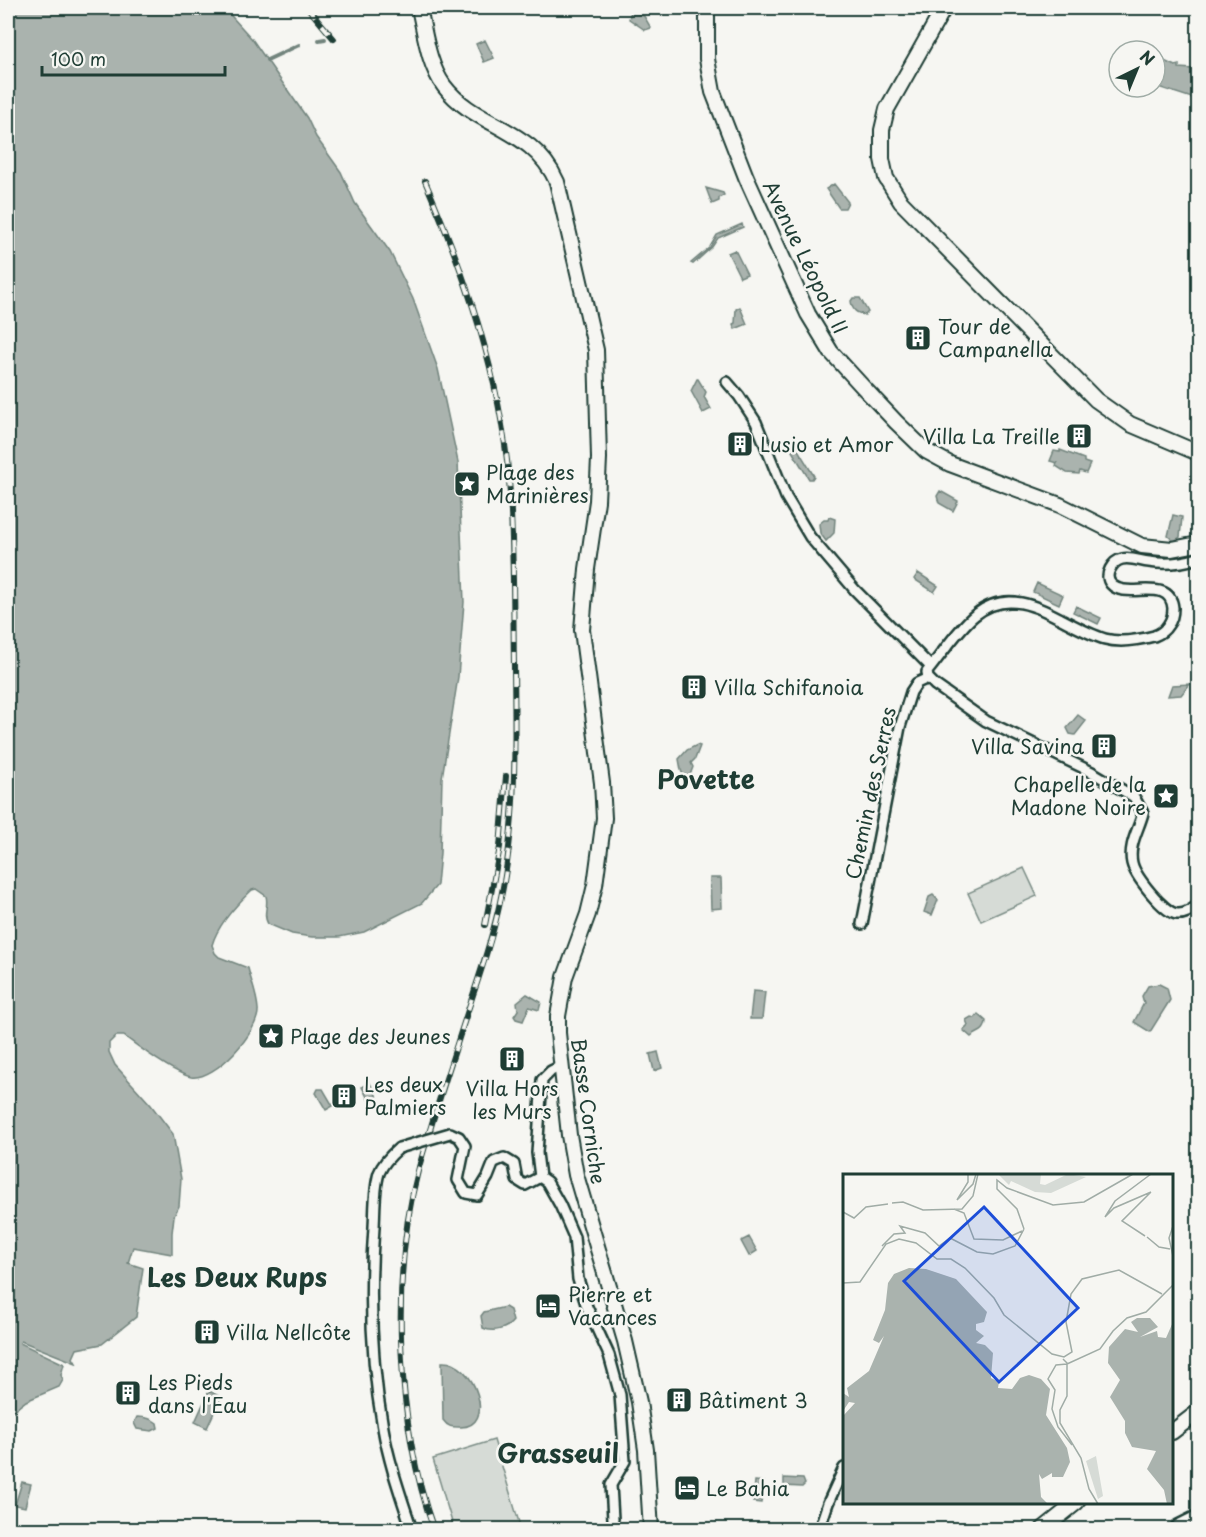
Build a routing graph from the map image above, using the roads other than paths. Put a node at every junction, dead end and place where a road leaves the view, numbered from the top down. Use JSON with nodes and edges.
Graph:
{"nodes":[{"id":1,"x":419,"y":8,"type":"edge"},
{"id":2,"x":707,"y":8,"type":"edge"},
{"id":3,"x":944,"y":8,"type":"edge"},
{"id":4,"x":727,"y":382,"type":"dead end"},
{"id":5,"x":1198,"y":453,"type":"edge"},
{"id":6,"x":1198,"y":544,"type":"edge"},
{"id":7,"x":1198,"y":558,"type":"edge"},
{"id":8,"x":931,"y":667,"type":"junction"},
{"id":9,"x":928,"y":678,"type":"junction"},
{"id":10,"x":1198,"y":905,"type":"edge"},
{"id":11,"x":862,"y":924,"type":"dead end"},
{"id":12,"x":561,"y":1066,"type":"junction"},
{"id":13,"x":540,"y":1177,"type":"junction"},
{"id":14,"x":1198,"y":1412,"type":"edge"},
{"id":15,"x":1173,"y":1431,"type":"edge"},
{"id":16,"x":843,"y":1470,"type":"edge"},
{"id":17,"x":1076,"y":1504,"type":"edge"},
{"id":18,"x":1198,"y":1515,"type":"edge"},
{"id":19,"x":613,"y":1519,"type":"dead end"},
{"id":20,"x":412,"y":1530,"type":"edge"},
{"id":21,"x":651,"y":1530,"type":"edge"},
{"id":22,"x":819,"y":1530,"type":"edge"},
{"id":23,"x":1042,"y":1530,"type":"edge"},
{"id":24,"x":1173,"y":1530,"type":"edge"}],
"edges":[{"from":1,"to":12,"type":"main road","name":"Basse Corniche"},
{"from":2,"to":6,"type":"main road","name":"Avenue Léopold II"},
{"from":3,"to":5,"type":"main road"},
{"from":4,"to":8,"type":"street"},
{"from":7,"to":8,"type":"street"},
{"from":8,"to":9,"type":"street"},
{"from":9,"to":10,"type":"street"},
{"from":9,"to":11,"type":"street","name":"Chemin des Serres"},
{"from":12,"to":13,"type":"street"},
{"from":12,"to":21,"type":"main road","name":"Basse Corniche"},
{"from":13,"to":19,"type":"street"},
{"from":13,"to":20,"type":"street","bridge":true},
{"from":14,"to":15,"type":"main road"},
{"from":16,"to":22,"type":"street"},
{"from":17,"to":23,"type":"main road"},
{"from":18,"to":24,"type":"street"}]}
